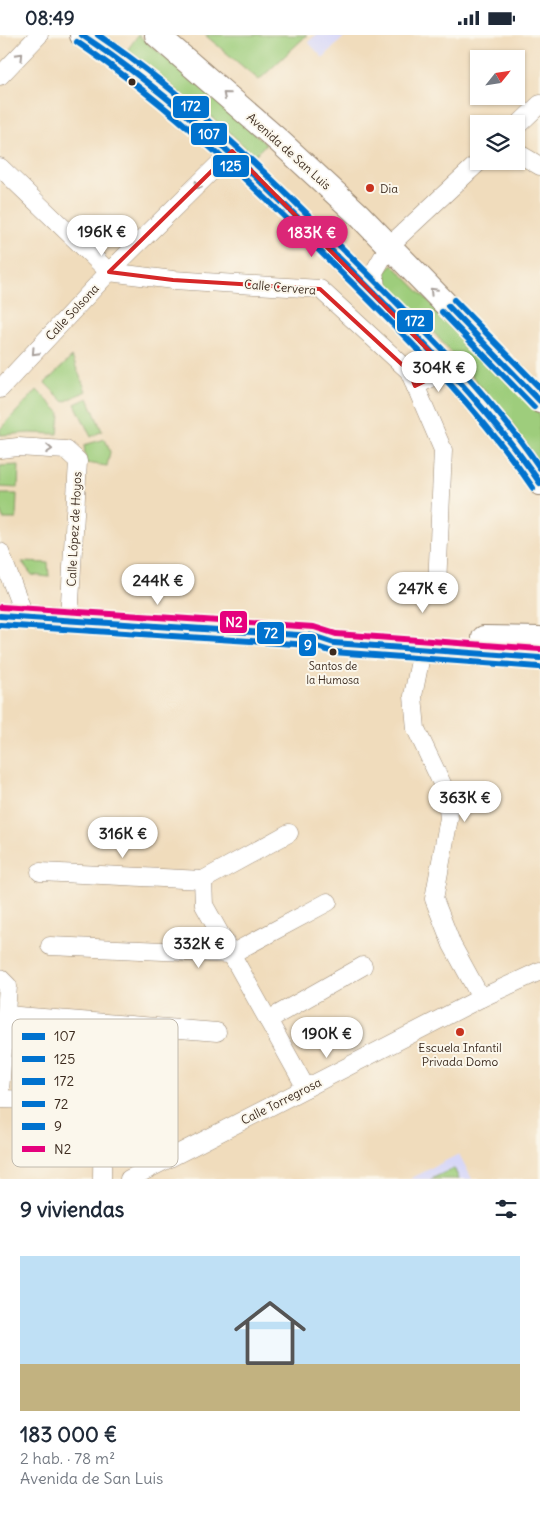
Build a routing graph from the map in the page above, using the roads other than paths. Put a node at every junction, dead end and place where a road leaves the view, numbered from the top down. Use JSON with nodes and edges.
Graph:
{"nodes":[{"id":1,"x":39,"y":35,"type":"edge"},
{"id":2,"x":82,"y":35,"type":"edge"},
{"id":3,"x":157,"y":35,"type":"edge"},
{"id":4,"x":0,"y":76,"type":"edge"},
{"id":5,"x":540,"y":104,"type":"edge"},
{"id":6,"x":525,"y":118,"type":"edge"},
{"id":7,"x":232,"y":151,"type":"junction"},
{"id":8,"x":525,"y":157,"type":"edge"},
{"id":9,"x":540,"y":165,"type":"edge"},
{"id":10,"x":0,"y":167,"type":"edge"},
{"id":11,"x":470,"y":170,"type":"edge"},
{"id":12,"x":389,"y":246,"type":"junction"},
{"id":13,"x":109,"y":272,"type":"junction"},
{"id":14,"x":377,"y":294,"type":"junction"},
{"id":15,"x":448,"y":370,"type":"junction"},
{"id":16,"x":415,"y":386,"type":"junction"},
{"id":17,"x":0,"y":389,"type":"edge"},
{"id":18,"x":540,"y":401,"type":"edge"},
{"id":19,"x":0,"y":449,"type":"edge"},
{"id":20,"x":540,"y":483,"type":"edge"},
{"id":21,"x":0,"y":552,"type":"edge"},
{"id":22,"x":436,"y":586,"type":"dead end"},
{"id":23,"x":0,"y":616,"type":"edge"},
{"id":24,"x":25,"y":617,"type":"junction"},
{"id":25,"x":69,"y":620,"type":"junction"},
{"id":26,"x":313,"y":636,"type":"junction"},
{"id":27,"x":540,"y":639,"type":"edge"},
{"id":28,"x":422,"y":650,"type":"junction"},
{"id":29,"x":540,"y":658,"type":"edge"},
{"id":30,"x":289,"y":833,"type":"dead end"},
{"id":31,"x":40,"y":871,"type":"dead end"},
{"id":32,"x":204,"y":880,"type":"junction"},
{"id":33,"x":328,"y":902,"type":"dead end"},
{"id":34,"x":50,"y":946,"type":"dead end"},
{"id":35,"x":231,"y":954,"type":"junction"},
{"id":36,"x":362,"y":966,"type":"dead end"},
{"id":37,"x":540,"y":971,"type":"edge"},
{"id":38,"x":0,"y":978,"type":"edge"},
{"id":39,"x":481,"y":998,"type":"junction"},
{"id":40,"x":6,"y":1015,"type":"junction"},
{"id":41,"x":55,"y":1019,"type":"edge"},
{"id":42,"x":268,"y":1020,"type":"junction"},
{"id":43,"x":178,"y":1029,"type":"edge"},
{"id":44,"x":216,"y":1032,"type":"dead end"},
{"id":45,"x":0,"y":1084,"type":"edge"},
{"id":46,"x":306,"y":1088,"type":"junction"},
{"id":47,"x":178,"y":1154,"type":"edge"},
{"id":48,"x":152,"y":1167,"type":"edge"},
{"id":49,"x":129,"y":1179,"type":"edge"}],
"edges":[{"from":4,"to":1,"type":"street","one_way":true},
{"from":2,"to":7,"type":"street"},
{"from":12,"to":3,"type":"street","name":"Avenida de San Luis","one_way":true},
{"from":5,"to":6,"type":"street"},
{"from":7,"to":13,"type":"street","name":"Calle Solsona","one_way":true},
{"from":7,"to":14,"type":"street"},
{"from":8,"to":9,"type":"street"},
{"from":10,"to":13,"type":"street"},
{"from":11,"to":12,"type":"street"},
{"from":12,"to":14,"type":"street"},
{"from":18,"to":12,"type":"street","name":"Avenida de San Luis","one_way":true},
{"from":13,"to":16,"type":"street","name":"Calle Cervera"},
{"from":13,"to":17,"type":"street","name":"Calle Solsona","one_way":true},
{"from":14,"to":15,"type":"street"},
{"from":15,"to":16,"type":"street"},
{"from":15,"to":20,"type":"street"},
{"from":16,"to":22,"type":"street","name":"Calle Cervera"},
{"from":19,"to":25,"type":"street","name":"Calle López de Hoyos","one_way":true},
{"from":21,"to":24,"type":"street"},
{"from":23,"to":24,"type":"street"},
{"from":24,"to":25,"type":"street"},
{"from":25,"to":26,"type":"street"},
{"from":26,"to":27,"type":"street"},
{"from":26,"to":28,"type":"street"},
{"from":28,"to":29,"type":"street"},
{"from":28,"to":39,"type":"street"},
{"from":30,"to":32,"type":"street"},
{"from":31,"to":32,"type":"street"},
{"from":32,"to":35,"type":"street"},
{"from":33,"to":35,"type":"street"},
{"from":34,"to":35,"type":"street"},
{"from":35,"to":42,"type":"street"},
{"from":36,"to":42,"type":"street"},
{"from":37,"to":39,"type":"street","name":"Calle Torregrosa"},
{"from":38,"to":40,"type":"street"},
{"from":39,"to":46,"type":"street","name":"Calle Torregrosa"},
{"from":40,"to":41,"type":"street"},
{"from":40,"to":45,"type":"street"},
{"from":42,"to":46,"type":"street"},
{"from":43,"to":44,"type":"street"},
{"from":46,"to":47,"type":"street","name":"Calle Torregrosa"},
{"from":48,"to":49,"type":"street","name":"Calle Torregrosa"}]}
